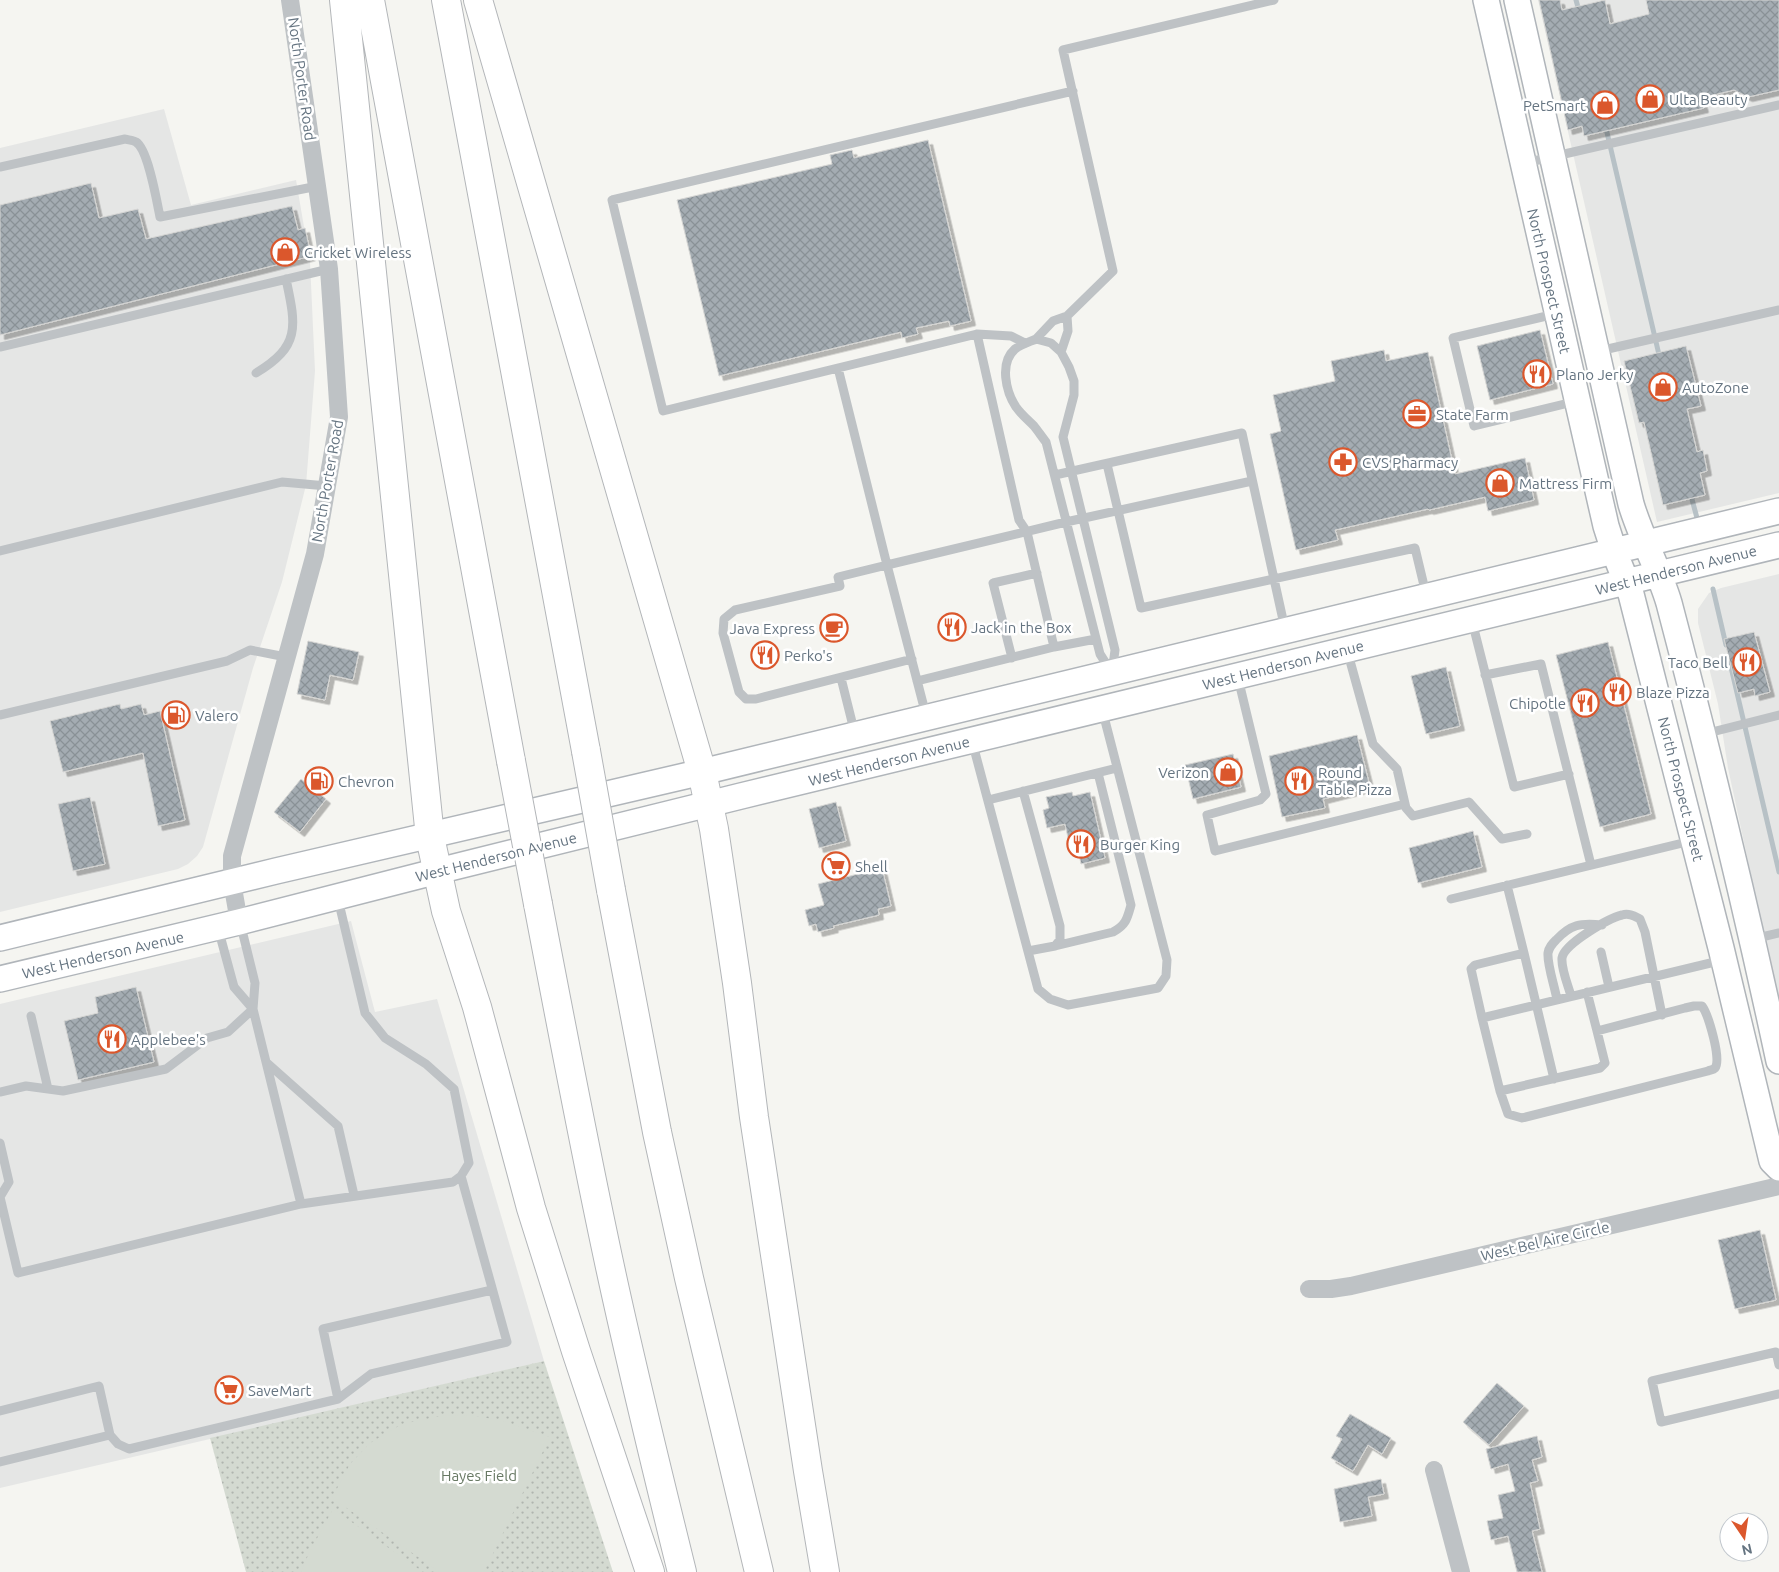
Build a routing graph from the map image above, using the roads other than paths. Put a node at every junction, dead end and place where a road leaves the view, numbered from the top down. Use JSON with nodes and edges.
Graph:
{"nodes":[{"id":1,"x":290,"y":0,"type":"edge"},
{"id":2,"x":344,"y":0,"type":"edge"},
{"id":3,"x":370,"y":0,"type":"edge"},
{"id":4,"x":446,"y":0,"type":"edge"},
{"id":5,"x":478,"y":0,"type":"edge"},
{"id":6,"x":1274,"y":0,"type":"edge"},
{"id":7,"x":1486,"y":0,"type":"edge"},
{"id":8,"x":1517,"y":0,"type":"edge"},
{"id":9,"x":1073,"y":90,"type":"junction"},
{"id":10,"x":1779,"y":105,"type":"edge"},
{"id":11,"x":1552,"y":157,"type":"junction"},
{"id":12,"x":1522,"y":164,"type":"junction"},
{"id":13,"x":0,"y":168,"type":"edge"},
{"id":14,"x":318,"y":186,"type":"junction"},
{"id":15,"x":329,"y":269,"type":"junction"},
{"id":16,"x":286,"y":279,"type":"junction"},
{"id":17,"x":1779,"y":310,"type":"edge"},
{"id":18,"x":1557,"y":313,"type":"junction"},
{"id":19,"x":1067,"y":316,"type":"junction"},
{"id":20,"x":977,"y":334,"type":"junction"},
{"id":21,"x":1036,"y":339,"type":"junction"},
{"id":22,"x":1025,"y":343,"type":"junction"},
{"id":23,"x":0,"y":347,"type":"edge"},
{"id":24,"x":1596,"y":351,"type":"junction"},
{"id":25,"x":1061,"y":352,"type":"junction"},
{"id":26,"x":838,"y":368,"type":"junction"},
{"id":27,"x":256,"y":374,"type":"dead end"},
{"id":28,"x":1577,"y":401,"type":"junction"},
{"id":29,"x":1107,"y":464,"type":"junction"},
{"id":30,"x":1071,"y":471,"type":"junction"},
{"id":31,"x":1055,"y":475,"type":"junction"},
{"id":32,"x":1252,"y":481,"type":"junction"},
{"id":33,"x":327,"y":486,"type":"junction"},
{"id":34,"x":1118,"y":510,"type":"junction"},
{"id":35,"x":1779,"y":511,"type":"edge"},
{"id":36,"x":1083,"y":518,"type":"junction"},
{"id":37,"x":1066,"y":522,"type":"junction"},
{"id":38,"x":1027,"y":532,"type":"junction"},
{"id":39,"x":1645,"y":543,"type":"junction"},
{"id":40,"x":1779,"y":545,"type":"edge"},
{"id":41,"x":0,"y":550,"type":"edge"},
{"id":42,"x":1614,"y":552,"type":"junction"},
{"id":43,"x":887,"y":565,"type":"junction"},
{"id":44,"x":1037,"y":573,"type":"junction"},
{"id":45,"x":1659,"y":574,"type":"junction"},
{"id":46,"x":1274,"y":578,"type":"junction"},
{"id":47,"x":1626,"y":582,"type":"junction"},
{"id":48,"x":1427,"y":597,"type":"junction"},
{"id":49,"x":1338,"y":618,"type":"junction"},
{"id":50,"x":1472,"y":620,"type":"junction"},
{"id":51,"x":1285,"y":631,"type":"junction"},
{"id":52,"x":1096,"y":638,"type":"junction"},
{"id":53,"x":1054,"y":647,"type":"junction"},
{"id":54,"x":1347,"y":650,"type":"junction"},
{"id":55,"x":286,"y":657,"type":"junction"},
{"id":56,"x":1012,"y":658,"type":"junction"},
{"id":57,"x":912,"y":659,"type":"junction"},
{"id":58,"x":1112,"y":673,"type":"junction"},
{"id":59,"x":1485,"y":675,"type":"junction"},
{"id":60,"x":1238,"y":676,"type":"junction"},
{"id":61,"x":841,"y":678,"type":"junction"},
{"id":62,"x":917,"y":681,"type":"junction"},
{"id":63,"x":1185,"y":689,"type":"junction"},
{"id":64,"x":1102,"y":709,"type":"junction"},
{"id":65,"x":0,"y":714,"type":"edge"},
{"id":66,"x":1779,"y":715,"type":"edge"},
{"id":67,"x":926,"y":718,"type":"junction"},
{"id":68,"x":1703,"y":734,"type":"junction"},
{"id":69,"x":855,"y":735,"type":"junction"},
{"id":70,"x":972,"y":741,"type":"junction"},
{"id":71,"x":1117,"y":768,"type":"junction"},
{"id":72,"x":702,"y":772,"type":"junction"},
{"id":73,"x":1098,"y":773,"type":"junction"},
{"id":74,"x":1569,"y":774,"type":"junction"},
{"id":75,"x":1022,"y":791,"type":"junction"},
{"id":76,"x":988,"y":800,"type":"junction"},
{"id":77,"x":1405,"y":804,"type":"junction"},
{"id":78,"x":710,"y":805,"type":"junction"},
{"id":79,"x":1526,"y":834,"type":"dead end"},
{"id":80,"x":430,"y":837,"type":"junction"},
{"id":81,"x":1694,"y":840,"type":"junction"},
{"id":82,"x":1591,"y":865,"type":"junction"},
{"id":83,"x":438,"y":871,"type":"junction"},
{"id":84,"x":232,"y":882,"type":"junction"},
{"id":85,"x":1507,"y":885,"type":"junction"},
{"id":86,"x":338,"y":896,"type":"junction"},
{"id":87,"x":1451,"y":899,"type":"dead end"},
{"id":88,"x":159,"y":900,"type":"junction"},
{"id":89,"x":229,"y":925,"type":"junction"},
{"id":90,"x":1602,"y":926,"type":"junction"},
{"id":91,"x":1779,"y":933,"type":"edge"},
{"id":92,"x":0,"y":938,"type":"edge"},
{"id":93,"x":1753,"y":940,"type":"junction"},
{"id":94,"x":1055,"y":946,"type":"junction"},
{"id":95,"x":1028,"y":951,"type":"junction"},
{"id":96,"x":1601,"y":952,"type":"dead end"},
{"id":97,"x":1524,"y":953,"type":"junction"},
{"id":98,"x":1722,"y":954,"type":"junction"},
{"id":99,"x":0,"y":956,"type":"edge"},
{"id":100,"x":1653,"y":977,"type":"junction"},
{"id":101,"x":0,"y":979,"type":"edge"},
{"id":102,"x":1610,"y":987,"type":"junction"},
{"id":103,"x":1587,"y":992,"type":"junction"},
{"id":104,"x":1571,"y":996,"type":"junction"},
{"id":105,"x":1557,"y":1000,"type":"junction"},
{"id":106,"x":1536,"y":1004,"type":"junction"},
{"id":107,"x":253,"y":1009,"type":"junction"},
{"id":108,"x":1662,"y":1015,"type":"junction"},
{"id":109,"x":31,"y":1016,"type":"dead end"},
{"id":110,"x":1482,"y":1018,"type":"junction"},
{"id":111,"x":1596,"y":1031,"type":"junction"},
{"id":112,"x":1779,"y":1061,"type":"edge"},
{"id":113,"x":266,"y":1062,"type":"junction"},
{"id":114,"x":1554,"y":1078,"type":"junction"},
{"id":115,"x":48,"y":1090,"type":"junction"},
{"id":116,"x":1500,"y":1091,"type":"junction"},
{"id":117,"x":0,"y":1092,"type":"edge"},
{"id":118,"x":0,"y":1143,"type":"edge"},
{"id":119,"x":1779,"y":1168,"type":"edge"},
{"id":120,"x":461,"y":1176,"type":"junction"},
{"id":121,"x":1779,"y":1186,"type":"edge"},
{"id":122,"x":354,"y":1195,"type":"junction"},
{"id":123,"x":0,"y":1197,"type":"edge"},
{"id":124,"x":301,"y":1204,"type":"junction"},
{"id":125,"x":1309,"y":1289,"type":"dead end"},
{"id":126,"x":492,"y":1290,"type":"junction"},
{"id":127,"x":1779,"y":1364,"type":"edge"},
{"id":128,"x":1779,"y":1394,"type":"edge"},
{"id":129,"x":338,"y":1399,"type":"junction"},
{"id":130,"x":0,"y":1410,"type":"edge"},
{"id":131,"x":110,"y":1435,"type":"junction"},
{"id":132,"x":0,"y":1462,"type":"edge"},
{"id":133,"x":1434,"y":1470,"type":"dead end"},
{"id":134,"x":650,"y":1572,"type":"edge"},
{"id":135,"x":682,"y":1572,"type":"edge"},
{"id":136,"x":759,"y":1572,"type":"edge"},
{"id":137,"x":825,"y":1572,"type":"edge"},
{"id":138,"x":1461,"y":1572,"type":"edge"}],
"edges":[{"from":1,"to":14,"type":"street","name":"North Porter Road"},
{"from":2,"to":80,"type":"highway"},
{"from":3,"to":135,"type":"highway","bridge":true},
{"from":4,"to":136,"type":"highway","bridge":true},
{"from":5,"to":72,"type":"highway"},
{"from":6,"to":9,"type":"lane"},
{"from":7,"to":12,"type":"main road","name":"North Prospect Street"},
{"from":8,"to":11,"type":"main road","name":"North Prospect Street"},
{"from":9,"to":19,"type":"lane"},
{"from":9,"to":26,"type":"lane"},
{"from":10,"to":11,"type":"lane"},
{"from":11,"to":12,"type":"lane"},
{"from":11,"to":24,"type":"main road","name":"North Prospect Street"},
{"from":12,"to":18,"type":"main road","name":"North Prospect Street"},
{"from":13,"to":14,"type":"lane"},
{"from":14,"to":15,"type":"street","name":"North Porter Road"},
{"from":15,"to":16,"type":"lane"},
{"from":15,"to":33,"type":"street","name":"North Porter Road"},
{"from":16,"to":23,"type":"lane"},
{"from":16,"to":27,"type":"lane"},
{"from":17,"to":24,"type":"lane"},
{"from":18,"to":28,"type":"main road","name":"North Prospect Street"},
{"from":18,"to":28,"type":"lane"},
{"from":19,"to":21,"type":"lane"},
{"from":19,"to":25,"type":"lane"},
{"from":20,"to":22,"type":"lane"},
{"from":20,"to":26,"type":"lane"},
{"from":20,"to":38,"type":"lane"},
{"from":21,"to":22,"type":"lane"},
{"from":21,"to":25,"type":"lane"},
{"from":22,"to":31,"type":"lane"},
{"from":24,"to":39,"type":"main road","name":"North Prospect Street"},
{"from":25,"to":30,"type":"lane"},
{"from":26,"to":43,"type":"lane"},
{"from":28,"to":42,"type":"main road","name":"North Prospect Street"},
{"from":29,"to":30,"type":"lane"},
{"from":29,"to":32,"type":"lane"},
{"from":29,"to":34,"type":"lane"},
{"from":30,"to":31,"type":"lane"},
{"from":30,"to":36,"type":"lane"},
{"from":31,"to":37,"type":"lane"},
{"from":32,"to":34,"type":"lane"},
{"from":32,"to":46,"type":"lane"},
{"from":33,"to":41,"type":"lane"},
{"from":33,"to":55,"type":"street","name":"North Porter Road"},
{"from":34,"to":36,"type":"lane"},
{"from":34,"to":46,"type":"lane"},
{"from":35,"to":39,"type":"main road"},
{"from":36,"to":37,"type":"lane"},
{"from":36,"to":58,"type":"lane"},
{"from":37,"to":38,"type":"lane"},
{"from":37,"to":52,"type":"lane"},
{"from":38,"to":43,"type":"lane"},
{"from":38,"to":44,"type":"lane"},
{"from":39,"to":42,"type":"main road"},
{"from":39,"to":45,"type":"main road","name":"North Prospect Street"},
{"from":40,"to":45,"type":"main road","name":"West Henderson Avenue"},
{"from":42,"to":47,"type":"main road","name":"North Prospect Street"},
{"from":42,"to":48,"type":"main road"},
{"from":43,"to":57,"type":"lane"},
{"from":43,"to":61,"type":"lane"},
{"from":44,"to":53,"type":"lane"},
{"from":44,"to":56,"type":"lane"},
{"from":45,"to":47,"type":"main road","name":"West Henderson Avenue"},
{"from":45,"to":68,"type":"main road","name":"North Prospect Street"},
{"from":46,"to":48,"type":"lane"},
{"from":46,"to":51,"type":"lane"},
{"from":47,"to":50,"type":"main road","name":"West Henderson Avenue"},
{"from":47,"to":81,"type":"main road","name":"North Prospect Street"},
{"from":48,"to":49,"type":"main road"},
{"from":49,"to":51,"type":"main road"},
{"from":49,"to":63,"type":"main road"},
{"from":50,"to":54,"type":"main road","name":"West Henderson Avenue"},
{"from":50,"to":59,"type":"lane"},
{"from":51,"to":58,"type":"main road"},
{"from":52,"to":53,"type":"lane"},
{"from":52,"to":58,"type":"lane"},
{"from":53,"to":56,"type":"lane"},
{"from":54,"to":60,"type":"main road","name":"West Henderson Avenue"},
{"from":54,"to":77,"type":"lane"},
{"from":55,"to":65,"type":"lane"},
{"from":55,"to":84,"type":"street","name":"North Porter Road"},
{"from":56,"to":62,"type":"lane"},
{"from":57,"to":61,"type":"lane"},
{"from":57,"to":62,"type":"lane"},
{"from":58,"to":67,"type":"main road"},
{"from":58,"to":70,"type":"main road"},
{"from":59,"to":74,"type":"lane"},
{"from":59,"to":74,"type":"lane"},
{"from":60,"to":63,"type":"main road","name":"West Henderson Avenue"},
{"from":60,"to":77,"type":"lane"},
{"from":61,"to":69,"type":"lane"},
{"from":62,"to":67,"type":"lane"},
{"from":63,"to":64,"type":"main road","name":"West Henderson Avenue"},
{"from":64,"to":70,"type":"main road","name":"West Henderson Avenue"},
{"from":64,"to":71,"type":"lane"},
{"from":66,"to":68,"type":"lane"},
{"from":67,"to":69,"type":"main road"},
{"from":68,"to":93,"type":"main road","name":"North Prospect Street"},
{"from":69,"to":72,"type":"main road"},
{"from":70,"to":76,"type":"lane"},
{"from":70,"to":78,"type":"main road","name":"West Henderson Avenue"},
{"from":71,"to":73,"type":"lane"},
{"from":71,"to":95,"type":"lane"},
{"from":72,"to":78,"type":"highway"},
{"from":72,"to":80,"type":"main road"},
{"from":73,"to":75,"type":"lane"},
{"from":73,"to":94,"type":"lane"},
{"from":74,"to":82,"type":"lane"},
{"from":75,"to":76,"type":"lane"},
{"from":75,"to":94,"type":"lane"},
{"from":76,"to":95,"type":"lane"},
{"from":77,"to":79,"type":"lane"},
{"from":78,"to":83,"type":"main road","name":"West Henderson Avenue"},
{"from":78,"to":137,"type":"highway"},
{"from":80,"to":83,"type":"highway"},
{"from":80,"to":84,"type":"main road"},
{"from":81,"to":82,"type":"lane"},
{"from":81,"to":98,"type":"main road","name":"North Prospect Street"},
{"from":82,"to":85,"type":"lane"},
{"from":83,"to":86,"type":"main road","name":"West Henderson Avenue"},
{"from":83,"to":134,"type":"highway"},
{"from":84,"to":88,"type":"main road"},
{"from":84,"to":89,"type":"street","name":"North Porter Road"},
{"from":85,"to":87,"type":"lane"},
{"from":85,"to":97,"type":"lane"},
{"from":86,"to":89,"type":"main road","name":"West Henderson Avenue"},
{"from":86,"to":120,"type":"lane"},
{"from":88,"to":92,"type":"main road"},
{"from":88,"to":99,"type":"main road"},
{"from":89,"to":101,"type":"main road","name":"West Henderson Avenue"},
{"from":89,"to":107,"type":"lane"},
{"from":89,"to":107,"type":"lane"},
{"from":90,"to":100,"type":"lane"},
{"from":90,"to":104,"type":"lane"},
{"from":90,"to":105,"type":"lane"},
{"from":91,"to":93,"type":"lane"},
{"from":93,"to":98,"type":"main road"},
{"from":93,"to":112,"type":"main road","name":"North Prospect Street"},
{"from":94,"to":95,"type":"lane"},
{"from":96,"to":102,"type":"lane"},
{"from":97,"to":106,"type":"lane"},
{"from":97,"to":110,"type":"lane"},
{"from":98,"to":100,"type":"lane"},
{"from":98,"to":119,"type":"main road","name":"North Prospect Street"},
{"from":100,"to":102,"type":"lane"},
{"from":100,"to":108,"type":"lane"},
{"from":102,"to":103,"type":"lane"},
{"from":103,"to":104,"type":"lane"},
{"from":103,"to":111,"type":"lane"},
{"from":104,"to":105,"type":"lane"},
{"from":105,"to":106,"type":"lane"},
{"from":106,"to":110,"type":"lane"},
{"from":106,"to":114,"type":"lane"},
{"from":107,"to":113,"type":"lane"},
{"from":107,"to":115,"type":"lane"},
{"from":108,"to":111,"type":"lane"},
{"from":108,"to":116,"type":"lane"},
{"from":109,"to":115,"type":"lane"},
{"from":110,"to":116,"type":"lane"},
{"from":111,"to":114,"type":"lane"},
{"from":113,"to":122,"type":"lane"},
{"from":113,"to":124,"type":"lane"},
{"from":114,"to":116,"type":"lane"},
{"from":115,"to":117,"type":"lane"},
{"from":118,"to":123,"type":"lane"},
{"from":120,"to":122,"type":"lane"},
{"from":120,"to":126,"type":"lane"},
{"from":121,"to":125,"type":"street","name":"West Bel Aire Circle"},
{"from":122,"to":124,"type":"lane"},
{"from":123,"to":124,"type":"lane"},
{"from":126,"to":129,"type":"lane"},
{"from":126,"to":129,"type":"lane"},
{"from":127,"to":128,"type":"lane"},
{"from":129,"to":131,"type":"lane"},
{"from":130,"to":131,"type":"lane"},
{"from":131,"to":132,"type":"lane"},
{"from":133,"to":138,"type":"street"}]}
